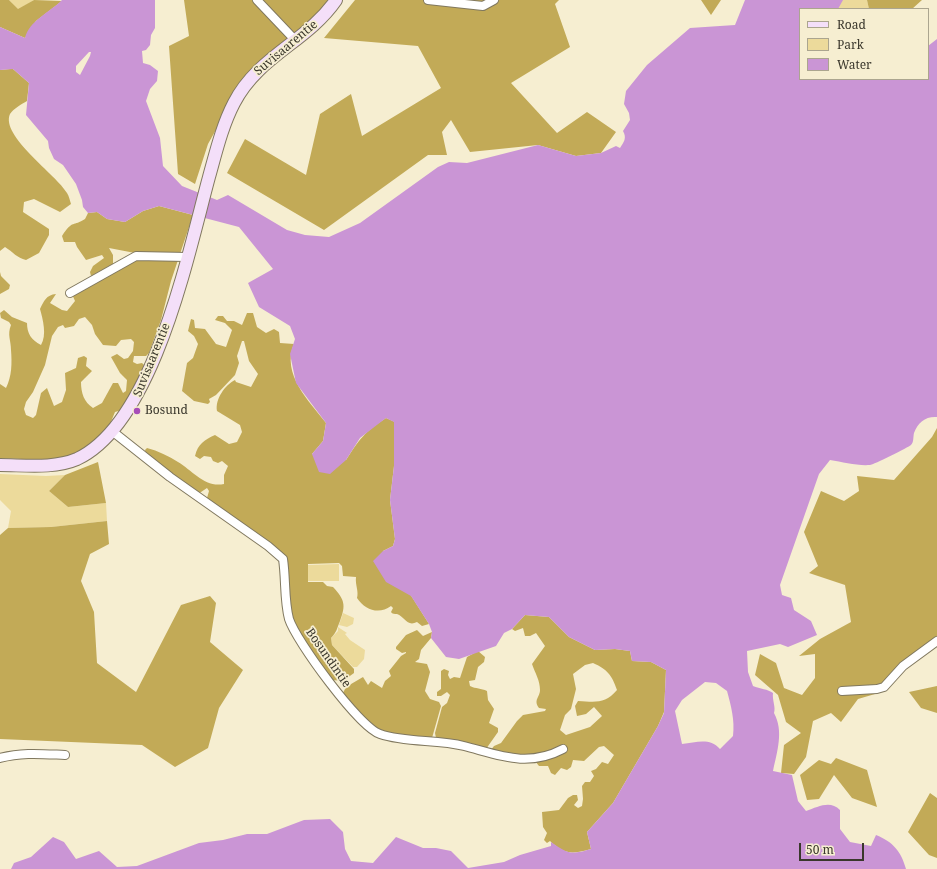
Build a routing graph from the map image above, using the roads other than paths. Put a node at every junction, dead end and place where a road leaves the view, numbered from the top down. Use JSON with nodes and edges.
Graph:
{"nodes":[{"id":1,"x":257,"y":0,"type":"edge"},
{"id":2,"x":336,"y":0,"type":"edge"},
{"id":3,"x":428,"y":0,"type":"edge"},
{"id":4,"x":494,"y":0,"type":"edge"},
{"id":5,"x":295,"y":40,"type":"junction"},
{"id":6,"x":187,"y":257,"type":"junction"},
{"id":7,"x":70,"y":293,"type":"dead end"},
{"id":8,"x":112,"y":431,"type":"junction"},
{"id":9,"x":0,"y":465,"type":"edge"},
{"id":10,"x":937,"y":641,"type":"edge"},
{"id":11,"x":842,"y":691,"type":"dead end"},
{"id":12,"x":563,"y":749,"type":"dead end"},
{"id":13,"x":65,"y":755,"type":"dead end"},
{"id":14,"x":0,"y":758,"type":"edge"}],
"edges":[{"from":1,"to":5,"type":"street"},
{"from":2,"to":5,"type":"street","name":"Suvisaarentie"},
{"from":3,"to":4,"type":"street"},
{"from":5,"to":6,"type":"street","name":"Suvisaarentie"},
{"from":6,"to":7,"type":"street"},
{"from":6,"to":8,"type":"street","name":"Suvisaarentie"},
{"from":8,"to":9,"type":"street","name":"Suvisaarentie"},
{"from":8,"to":12,"type":"street","name":"Bosundintie"},
{"from":10,"to":11,"type":"street"},
{"from":13,"to":14,"type":"street"}]}
